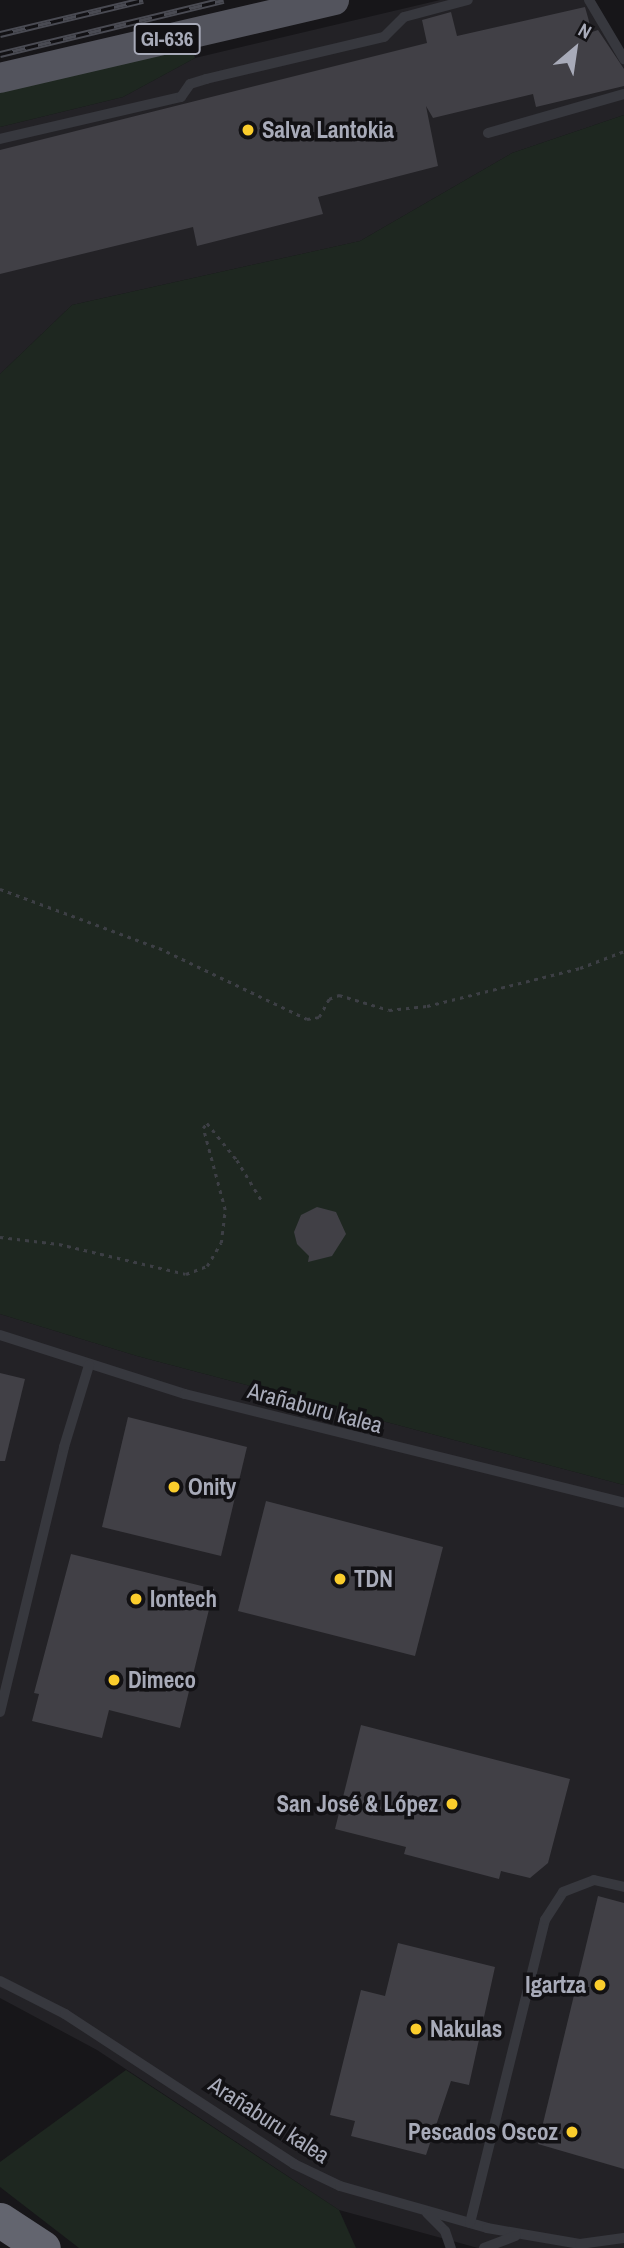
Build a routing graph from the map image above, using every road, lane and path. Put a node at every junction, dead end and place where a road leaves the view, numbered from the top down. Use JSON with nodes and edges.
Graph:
{"nodes":[{"id":1,"x":334,"y":0,"type":"edge"},
{"id":2,"x":468,"y":0,"type":"edge"},
{"id":3,"x":589,"y":0,"type":"edge"},
{"id":4,"x":624,"y":59,"type":"edge"},
{"id":5,"x":0,"y":78,"type":"edge"},
{"id":6,"x":624,"y":94,"type":"edge"},
{"id":7,"x":488,"y":133,"type":"dead end"},
{"id":8,"x":0,"y":139,"type":"edge"},
{"id":9,"x":0,"y":889,"type":"edge"},
{"id":10,"x":624,"y":951,"type":"edge"},
{"id":11,"x":262,"y":1201,"type":"dead end"},
{"id":12,"x":0,"y":1237,"type":"edge"},
{"id":13,"x":0,"y":1335,"type":"edge"},
{"id":14,"x":89,"y":1365,"type":"junction"},
{"id":15,"x":624,"y":1503,"type":"edge"},
{"id":16,"x":0,"y":1712,"type":"edge"},
{"id":17,"x":624,"y":1887,"type":"edge"},
{"id":18,"x":0,"y":1980,"type":"edge"},
{"id":19,"x":426,"y":2212,"type":"junction"},
{"id":20,"x":0,"y":2220,"type":"edge"},
{"id":21,"x":470,"y":2223,"type":"junction"},
{"id":22,"x":523,"y":2234,"type":"junction"},
{"id":23,"x":624,"y":2238,"type":"edge"},
{"id":24,"x":43,"y":2248,"type":"edge"},
{"id":25,"x":451,"y":2248,"type":"edge"},
{"id":26,"x":484,"y":2248,"type":"edge"}],
"edges":[{"from":1,"to":5,"type":"main road","number":"GI-636"},
{"from":2,"to":8,"type":"lane"},
{"from":3,"to":4,"type":"lane"},
{"from":6,"to":7,"type":"lane"},
{"from":9,"to":10,"type":"path"},
{"from":11,"to":12,"type":"path"},
{"from":13,"to":14,"type":"lane","name":"Arañaburu kalea"},
{"from":14,"to":15,"type":"lane","name":"Arañaburu kalea"},
{"from":14,"to":16,"type":"lane"},
{"from":17,"to":21,"type":"lane"},
{"from":18,"to":19,"type":"lane","name":"Arañaburu kalea"},
{"from":19,"to":21,"type":"lane","name":"Arañaburu kalea"},
{"from":19,"to":25,"type":"lane"},
{"from":20,"to":24,"type":"highway"},
{"from":21,"to":22,"type":"lane","name":"Arañaburu kalea"},
{"from":22,"to":23,"type":"lane","name":"Arañaburu kalea"},
{"from":22,"to":26,"type":"lane"}]}
